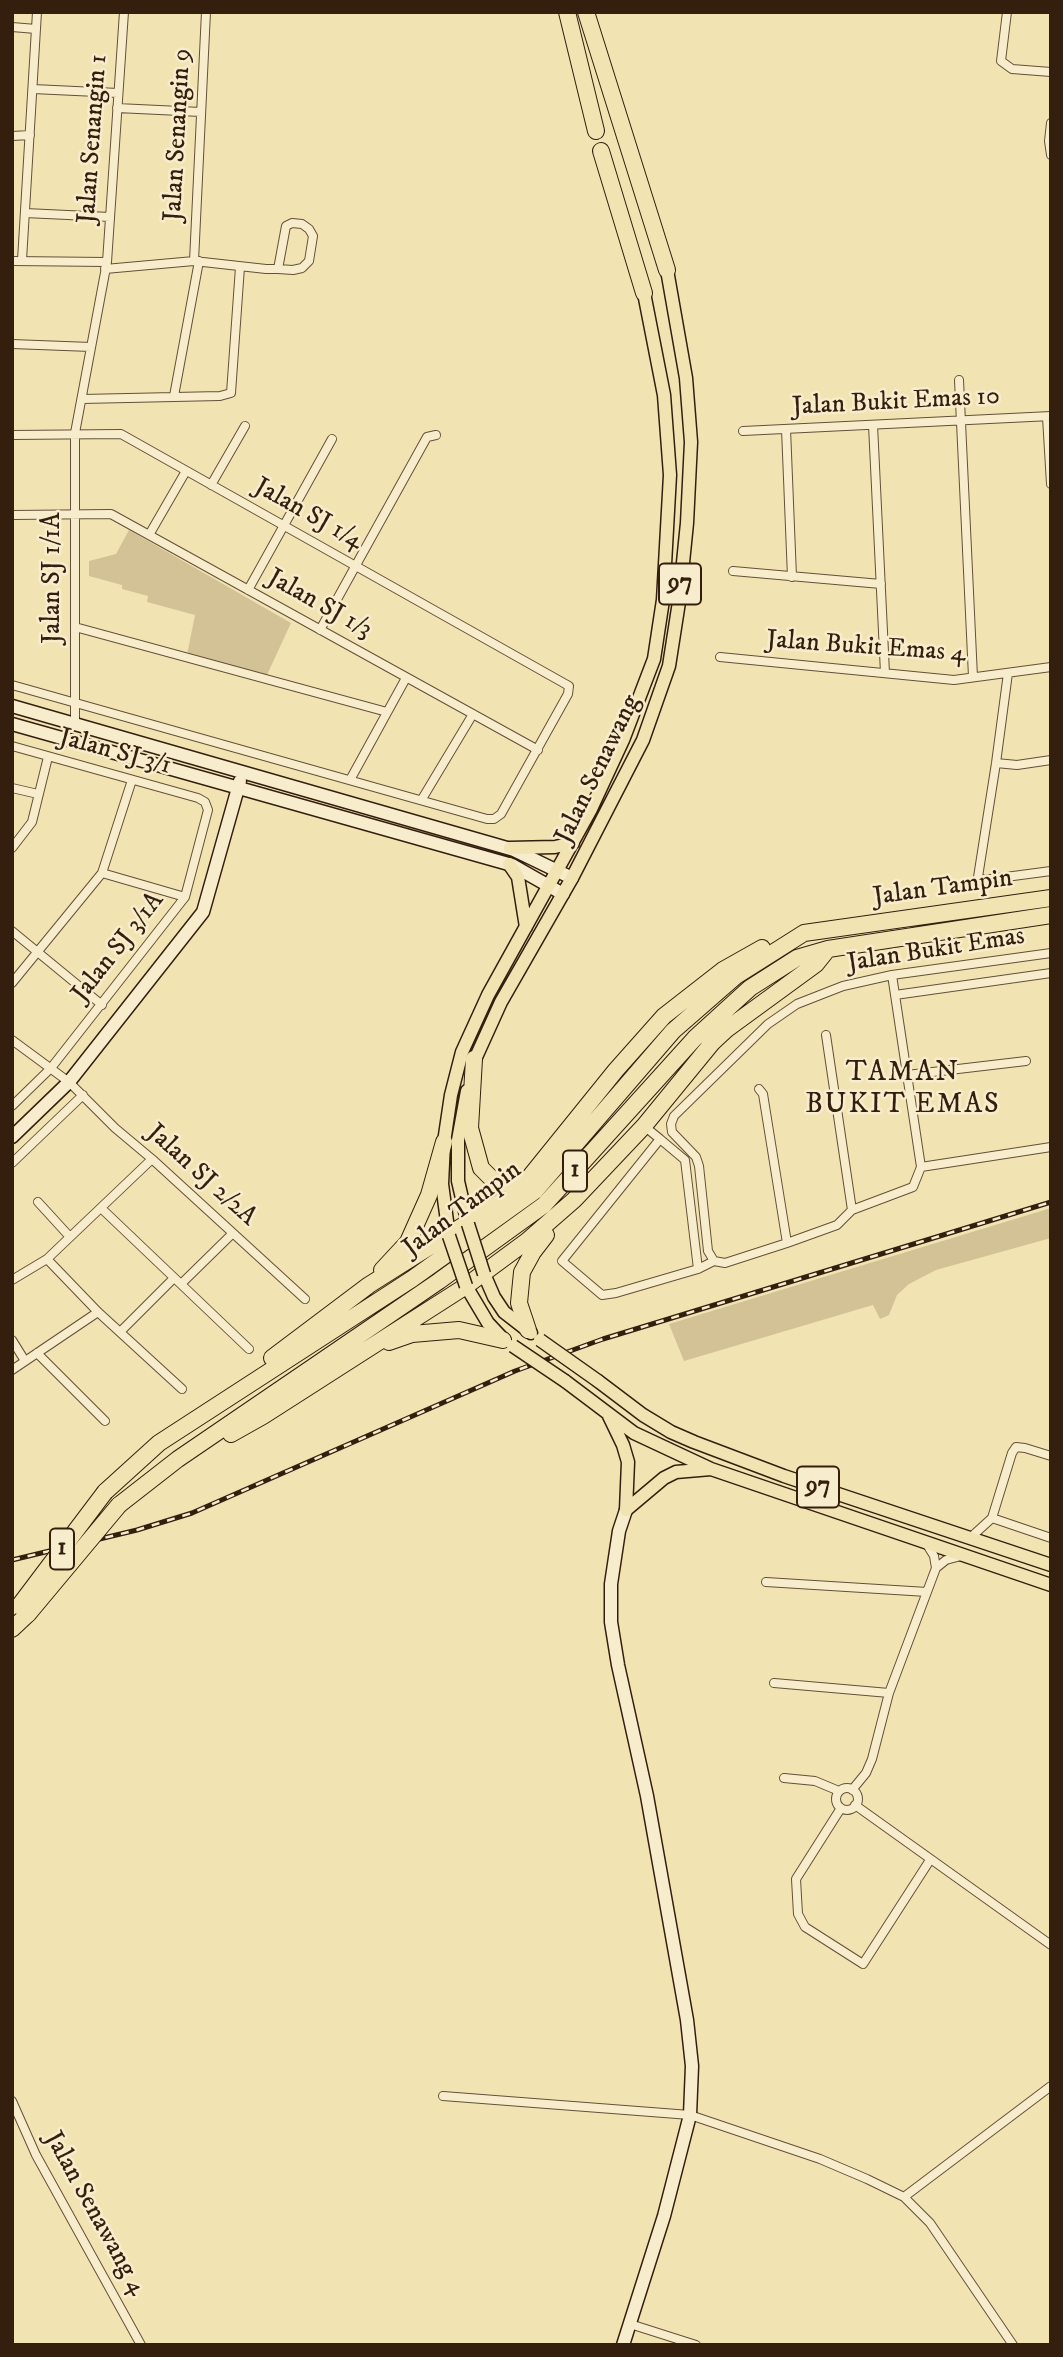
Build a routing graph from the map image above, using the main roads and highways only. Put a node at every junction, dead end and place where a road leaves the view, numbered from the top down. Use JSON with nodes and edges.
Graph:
{"nodes":[{"id":1,"x":567,"y":12,"type":"edge"},
{"id":2,"x":586,"y":12,"type":"edge"},
{"id":3,"x":596,"y":131,"type":"dead end"},
{"id":4,"x":601,"y":151,"type":"dead end"},
{"id":5,"x":667,"y":270,"type":"joint"},
{"id":6,"x":644,"y":293,"type":"joint"},
{"id":7,"x":573,"y":844,"type":"junction"},
{"id":8,"x":510,"y":848,"type":"road end"},
{"id":9,"x":509,"y":864,"type":"road end"},
{"id":10,"x":1051,"y":898,"type":"edge"},
{"id":11,"x":1051,"y":915,"type":"edge"},
{"id":12,"x":526,"y":927,"type":"junction"},
{"id":13,"x":804,"y":933,"type":"junction"},
{"id":14,"x":828,"y":949,"type":"junction"},
{"id":15,"x":474,"y":1059,"type":"junction"},
{"id":16,"x":444,"y":1142,"type":"junction"},
{"id":17,"x":524,"y":1184,"type":"junction"},
{"id":18,"x":574,"y":1200,"type":"junction"},
{"id":19,"x":468,"y":1224,"type":"junction"},
{"id":20,"x":449,"y":1236,"type":"junction"},
{"id":21,"x":484,"y":1275,"type":"junction"},
{"id":22,"x":369,"y":1285,"type":"junction"},
{"id":23,"x":466,"y":1286,"type":"junction"},
{"id":24,"x":534,"y":1335,"type":"junction"},
{"id":25,"x":508,"y":1343,"type":"junction"},
{"id":26,"x":365,"y":1350,"type":"junction"},
{"id":27,"x":607,"y":1412,"type":"junction"},
{"id":28,"x":159,"y":1443,"type":"junction"},
{"id":29,"x":711,"y":1469,"type":"junction"},
{"id":30,"x":124,"y":1500,"type":"junction"},
{"id":31,"x":1051,"y":1566,"type":"edge"},
{"id":32,"x":1051,"y":1585,"type":"edge"},
{"id":33,"x":20,"y":1611,"type":"edge"},
{"id":34,"x":12,"y":1629,"type":"edge"}],
"edges":[{"from":1,"to":3,"type":"highway"},
{"from":2,"to":5,"type":"highway"},
{"from":4,"to":6,"type":"highway"},
{"from":5,"to":15,"type":"main road","name":"Jalan Senawang","number":"97"},
{"from":6,"to":7,"type":"main road","name":"Jalan Senawang","number":"97"},
{"from":7,"to":8,"type":"main road"},
{"from":7,"to":12,"type":"main road","name":"Jalan Senawang","number":"97"},
{"from":9,"to":12,"type":"main road"},
{"from":10,"to":13,"type":"highway","name":"Jalan Tampin","number":"1"},
{"from":11,"to":14,"type":"highway","name":"Jalan Tampin","number":"1"},
{"from":12,"to":16,"type":"main road","name":"Jalan Senawang","number":"97"},
{"from":13,"to":17,"type":"highway"},
{"from":13,"to":28,"type":"highway","name":"Jalan Tampin","number":"1"},
{"from":14,"to":18,"type":"highway"},
{"from":14,"to":30,"type":"highway","name":"Jalan Tampin","number":"1"},
{"from":15,"to":17,"type":"highway"},
{"from":15,"to":19,"type":"main road","name":"Jalan Senawang","number":"97"},
{"from":16,"to":20,"type":"main road","name":"Jalan Senawang","number":"97"},
{"from":16,"to":22,"type":"highway"},
{"from":17,"to":19,"type":"highway"},
{"from":18,"to":21,"type":"highway"},
{"from":18,"to":24,"type":"highway"},
{"from":19,"to":20,"type":"highway"},
{"from":19,"to":21,"type":"main road","number":"97","bridge":true},
{"from":20,"to":22,"type":"highway"},
{"from":20,"to":23,"type":"main road","number":"97","bridge":true},
{"from":21,"to":23,"type":"highway"},
{"from":21,"to":24,"type":"main road","number":"97"},
{"from":22,"to":28,"type":"highway"},
{"from":23,"to":25,"type":"main road","number":"97"},
{"from":23,"to":26,"type":"highway"},
{"from":24,"to":31,"type":"main road","number":"97","bridge":true},
{"from":25,"to":26,"type":"highway"},
{"from":25,"to":27,"type":"main road","number":"97","bridge":true},
{"from":26,"to":30,"type":"highway"},
{"from":27,"to":29,"type":"main road","number":"97"},
{"from":27,"to":29,"type":"main road"},
{"from":28,"to":33,"type":"highway","name":"Jalan Tampin","number":"1","bridge":true},
{"from":29,"to":32,"type":"main road","number":"97"},
{"from":30,"to":33,"type":"highway","name":"Jalan Tampin","number":"1","bridge":true},
{"from":33,"to":34,"type":"highway","name":"Jalan Tampin","number":"1"}]}
